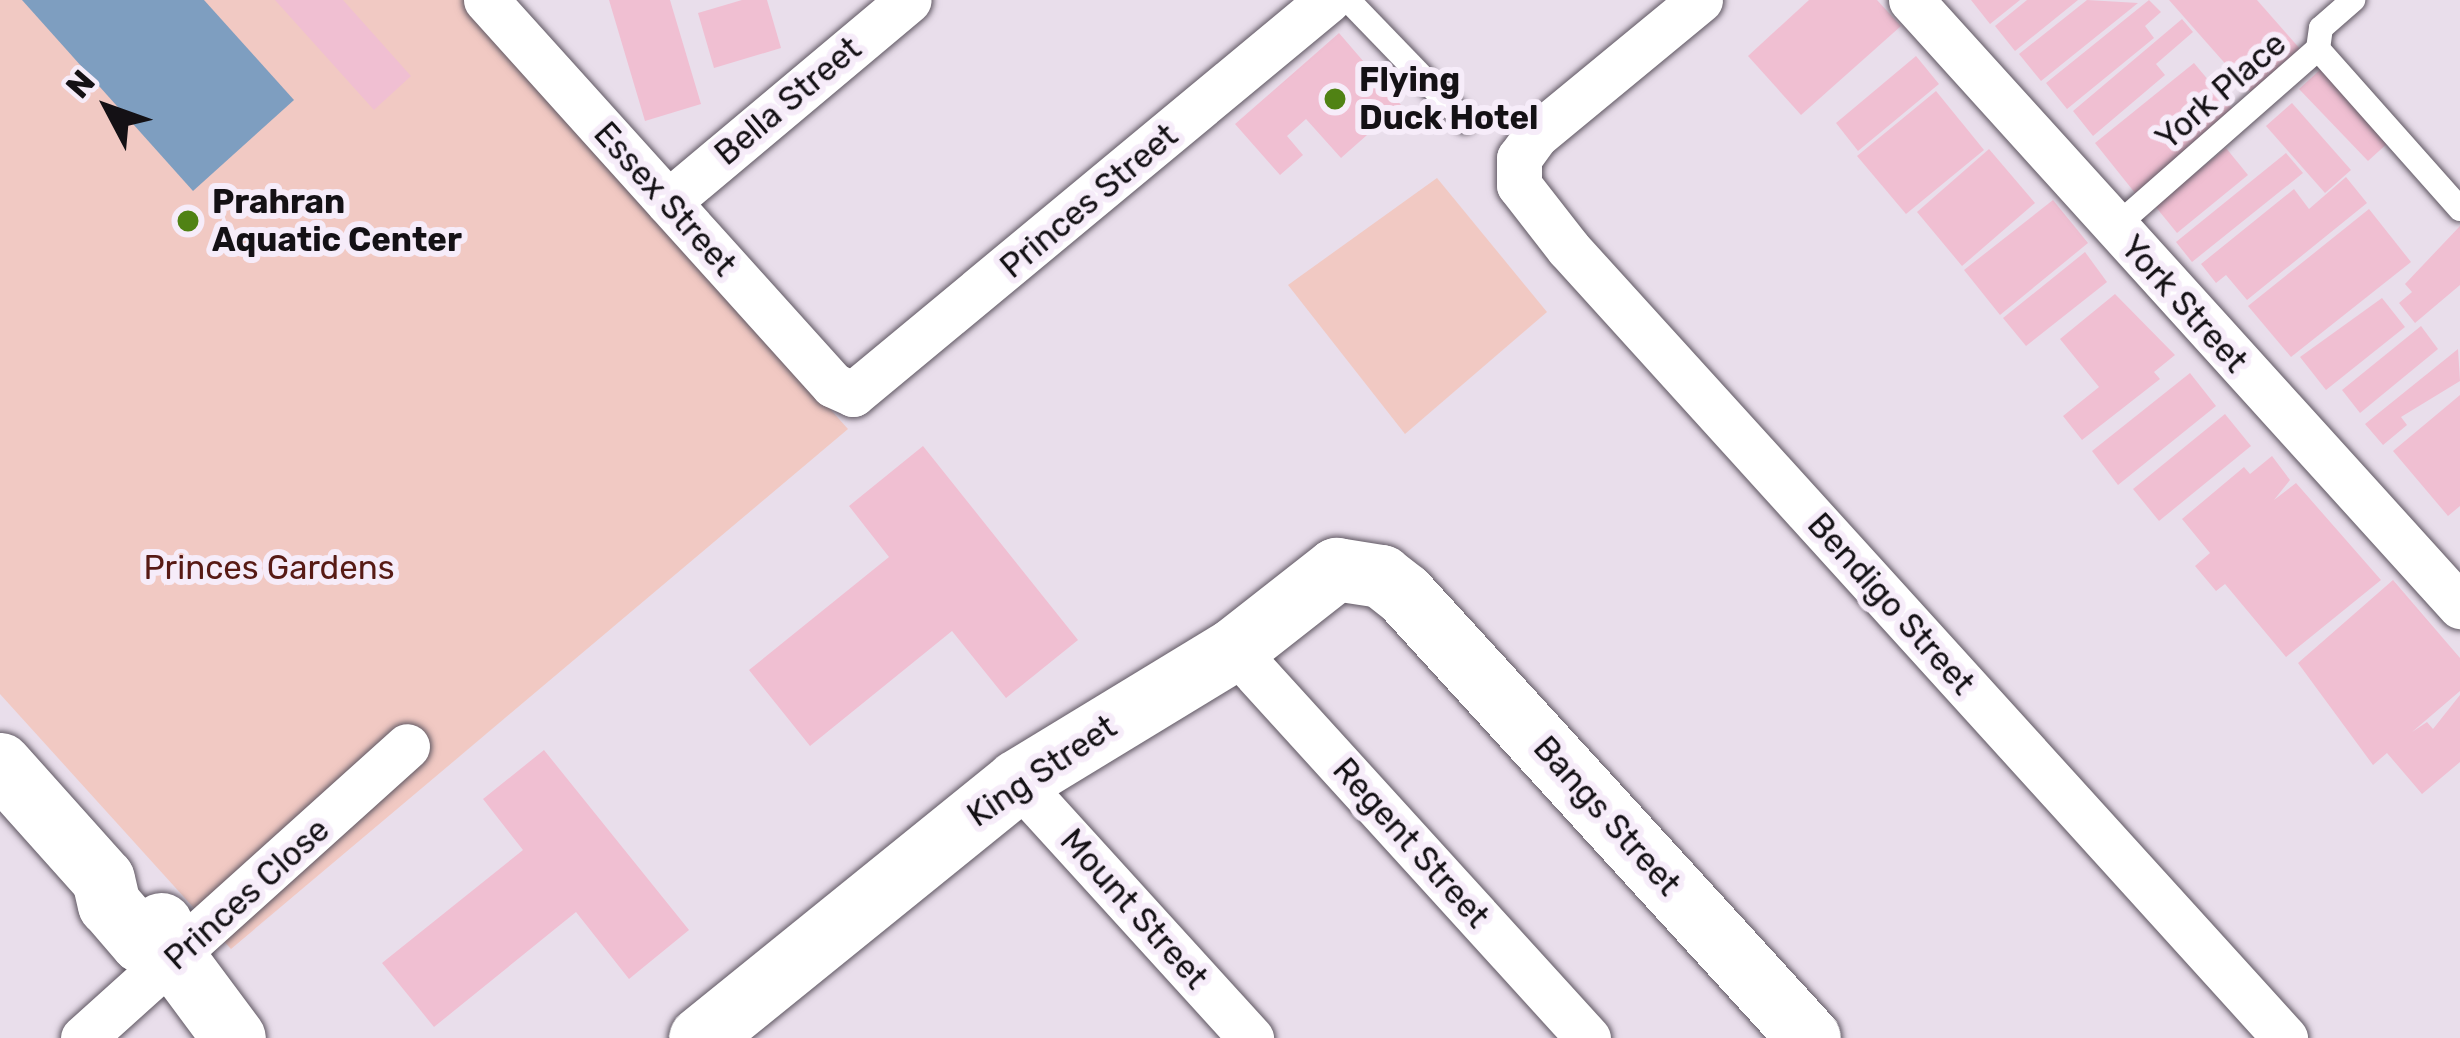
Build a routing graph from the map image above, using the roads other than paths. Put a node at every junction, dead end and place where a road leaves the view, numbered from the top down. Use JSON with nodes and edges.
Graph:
{"nodes":[{"id":1,"x":486,"y":0,"type":"edge"},
{"id":2,"x":909,"y":0,"type":"edge"},
{"id":3,"x":1328,"y":0,"type":"edge"},
{"id":4,"x":1348,"y":0,"type":"edge"},
{"id":5,"x":1700,"y":0,"type":"edge"},
{"id":6,"x":1911,"y":0,"type":"edge"},
{"id":7,"x":2353,"y":0,"type":"edge"},
{"id":8,"x":2318,"y":50,"type":"junction"},
{"id":9,"x":1465,"y":121,"type":"dead end"},
{"id":10,"x":668,"y":202,"type":"junction"},
{"id":11,"x":2460,"y":209,"type":"edge"},
{"id":12,"x":2114,"y":228,"type":"junction"},
{"id":13,"x":846,"y":394,"type":"joint"},
{"id":14,"x":1404,"y":594,"type":"joint"},
{"id":15,"x":2460,"y":606,"type":"edge"},
{"id":16,"x":1234,"y":649,"type":"junction"},
{"id":17,"x":407,"y":746,"type":"dead end"},
{"id":18,"x":0,"y":764,"type":"edge"},
{"id":19,"x":1016,"y":781,"type":"junction"},
{"id":20,"x":176,"y":960,"type":"junction"},
{"id":21,"x":725,"y":1031,"type":"edge"},
{"id":22,"x":82,"y":1038,"type":"edge"},
{"id":23,"x":234,"y":1038,"type":"edge"},
{"id":24,"x":1251,"y":1038,"type":"edge"},
{"id":25,"x":1588,"y":1038,"type":"edge"},
{"id":26,"x":1809,"y":1038,"type":"edge"},
{"id":27,"x":2285,"y":1038,"type":"edge"}],
"edges":[{"from":1,"to":10,"type":"street","name":"Essex Street"},
{"from":2,"to":10,"type":"street","name":"Bella Street"},
{"from":3,"to":13,"type":"street","name":"Princes Street"},
{"from":4,"to":9,"type":"lane"},
{"from":5,"to":27,"type":"street","name":"Bendigo Street"},
{"from":6,"to":12,"type":"street","name":"York Street"},
{"from":7,"to":8,"type":"lane"},
{"from":8,"to":11,"type":"lane","name":"York Place"},
{"from":8,"to":12,"type":"lane","name":"York Place"},
{"from":10,"to":13,"type":"street","name":"Essex Street"},
{"from":12,"to":15,"type":"street","name":"York Street"},
{"from":14,"to":16,"type":"street","name":"King Street"},
{"from":14,"to":26,"type":"street","name":"Bangs Street"},
{"from":16,"to":19,"type":"street","name":"King Street"},
{"from":16,"to":25,"type":"street","name":"Regent Street"},
{"from":17,"to":20,"type":"street","name":"Princes Close"},
{"from":18,"to":20,"type":"street"},
{"from":19,"to":21,"type":"street","name":"King Street"},
{"from":19,"to":24,"type":"street","name":"Mount Street"},
{"from":20,"to":22,"type":"street","name":"Princes Close"},
{"from":20,"to":23,"type":"street"}]}
